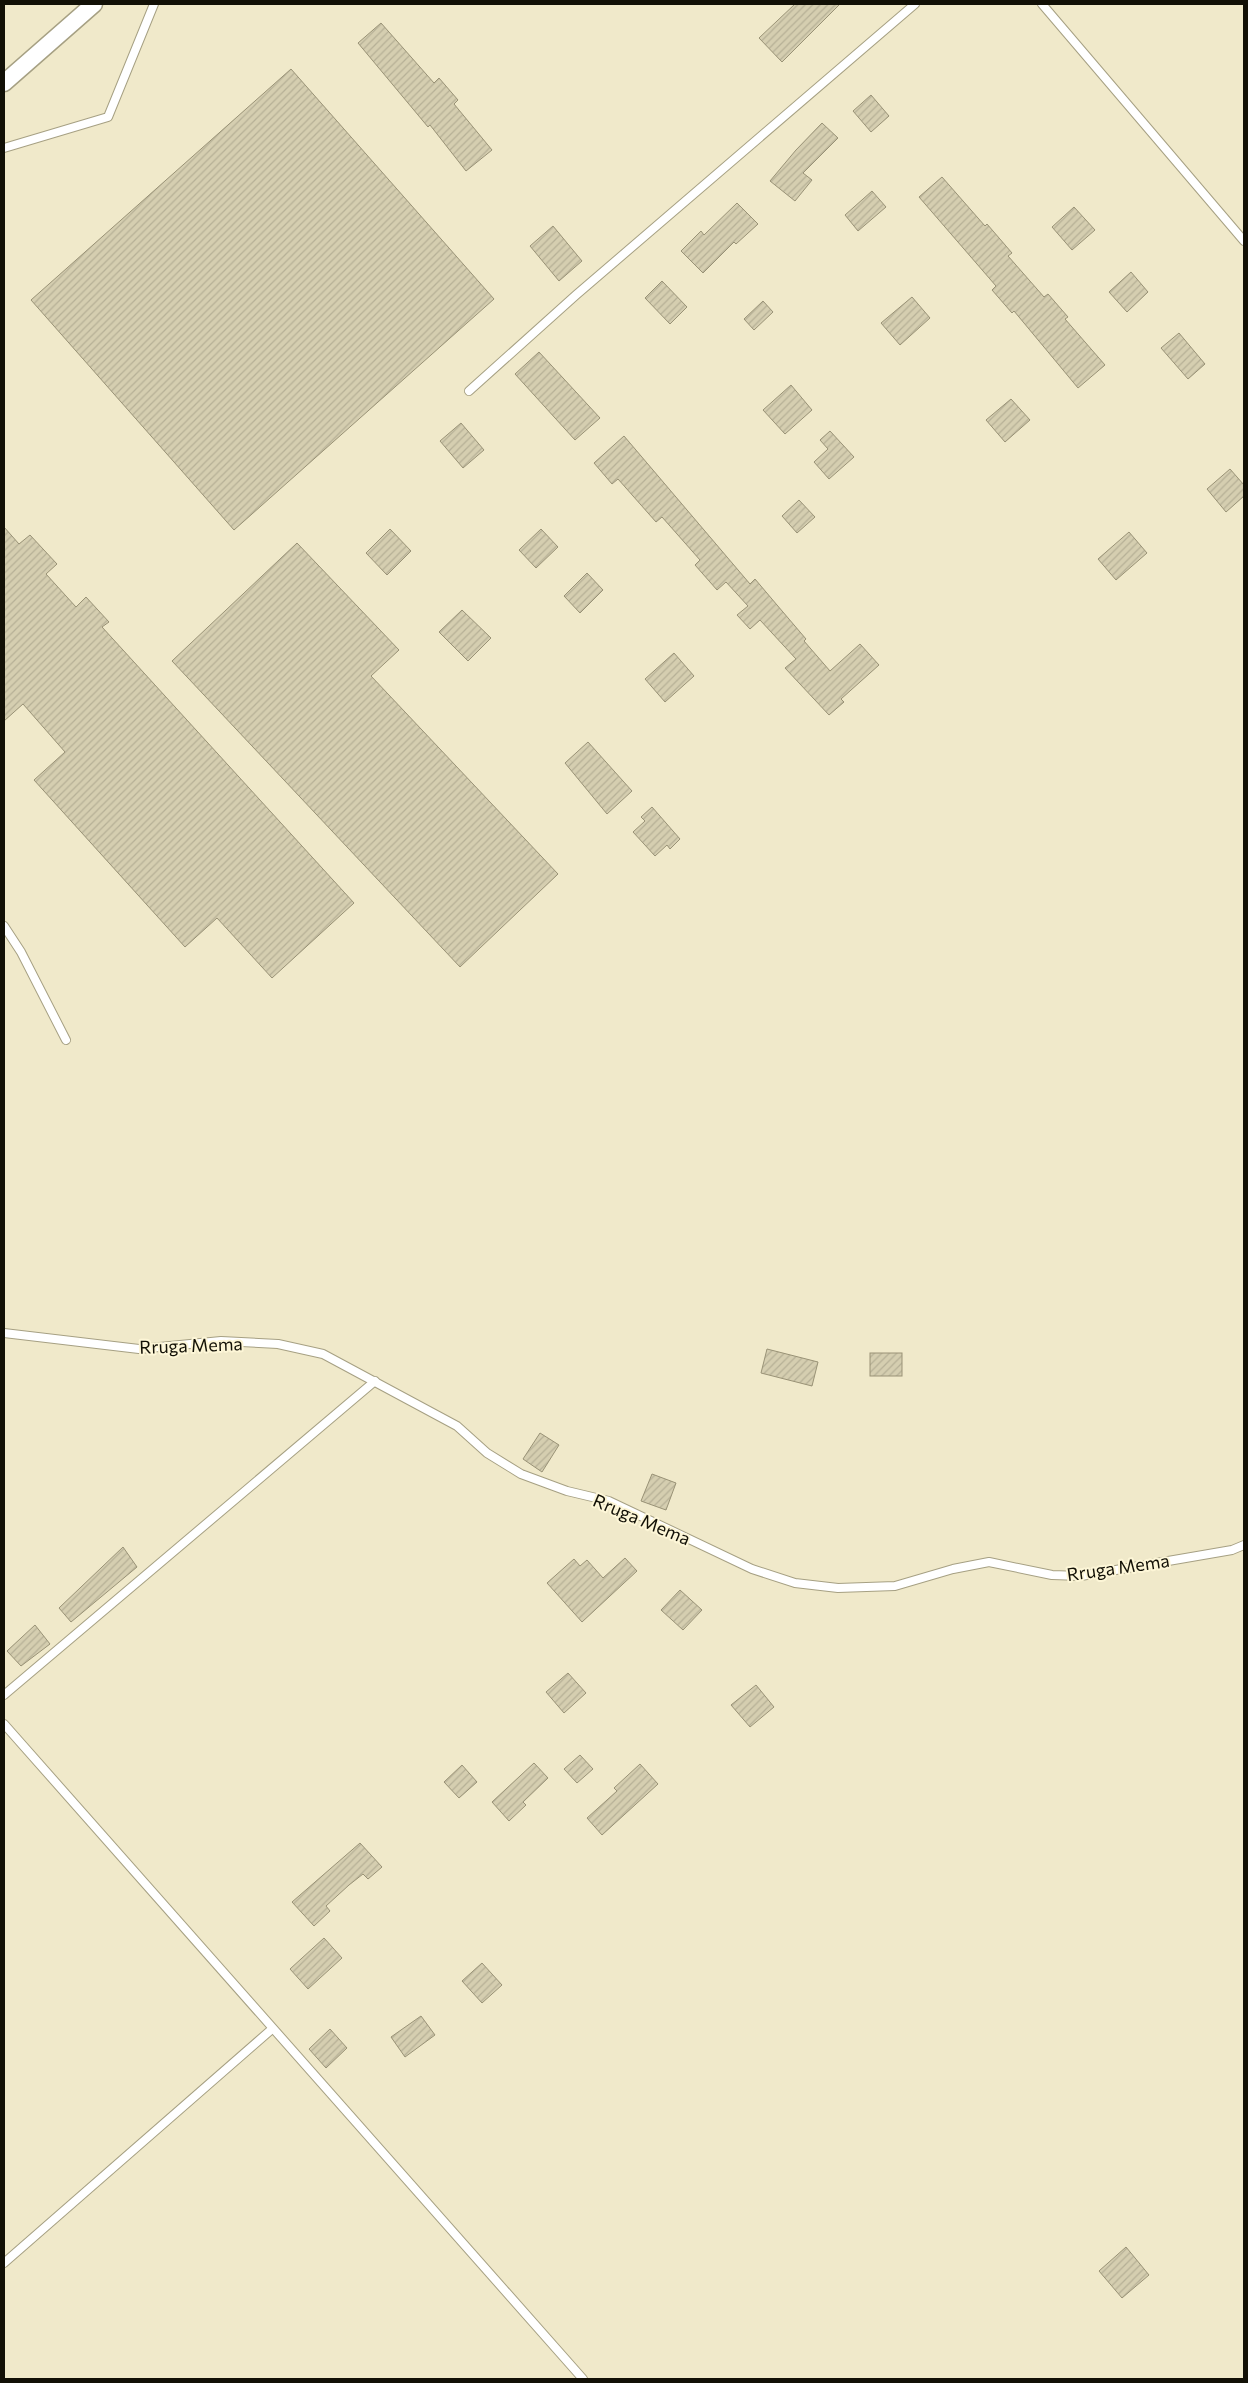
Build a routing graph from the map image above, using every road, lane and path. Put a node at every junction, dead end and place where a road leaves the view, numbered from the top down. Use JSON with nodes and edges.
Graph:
{"nodes":[{"id":1,"x":94,"y":4,"type":"edge"},
{"id":2,"x":154,"y":4,"type":"edge"},
{"id":3,"x":914,"y":4,"type":"edge"},
{"id":4,"x":1042,"y":4,"type":"edge"},
{"id":5,"x":4,"y":83,"type":"edge"},
{"id":6,"x":4,"y":148,"type":"edge"},
{"id":7,"x":1244,"y":241,"type":"edge"},
{"id":8,"x":469,"y":392,"type":"dead end"},
{"id":9,"x":4,"y":926,"type":"edge"},
{"id":10,"x":66,"y":1040,"type":"dead end"},
{"id":11,"x":4,"y":1333,"type":"edge"},
{"id":12,"x":375,"y":1381,"type":"junction"},
{"id":13,"x":1244,"y":1545,"type":"edge"},
{"id":14,"x":4,"y":1695,"type":"edge"},
{"id":15,"x":4,"y":1724,"type":"edge"},
{"id":16,"x":272,"y":2028,"type":"junction"},
{"id":17,"x":4,"y":2263,"type":"edge"},
{"id":18,"x":583,"y":2379,"type":"edge"}],
"edges":[{"from":1,"to":5,"type":"street"},
{"from":2,"to":6,"type":"lane"},
{"from":3,"to":8,"type":"lane"},
{"from":4,"to":7,"type":"lane"},
{"from":9,"to":10,"type":"lane"},
{"from":11,"to":12,"type":"lane","name":"Rruga Mema"},
{"from":12,"to":13,"type":"lane","name":"Rruga Mema"},
{"from":12,"to":14,"type":"lane"},
{"from":15,"to":16,"type":"lane"},
{"from":16,"to":17,"type":"lane"},
{"from":16,"to":18,"type":"lane"}]}
